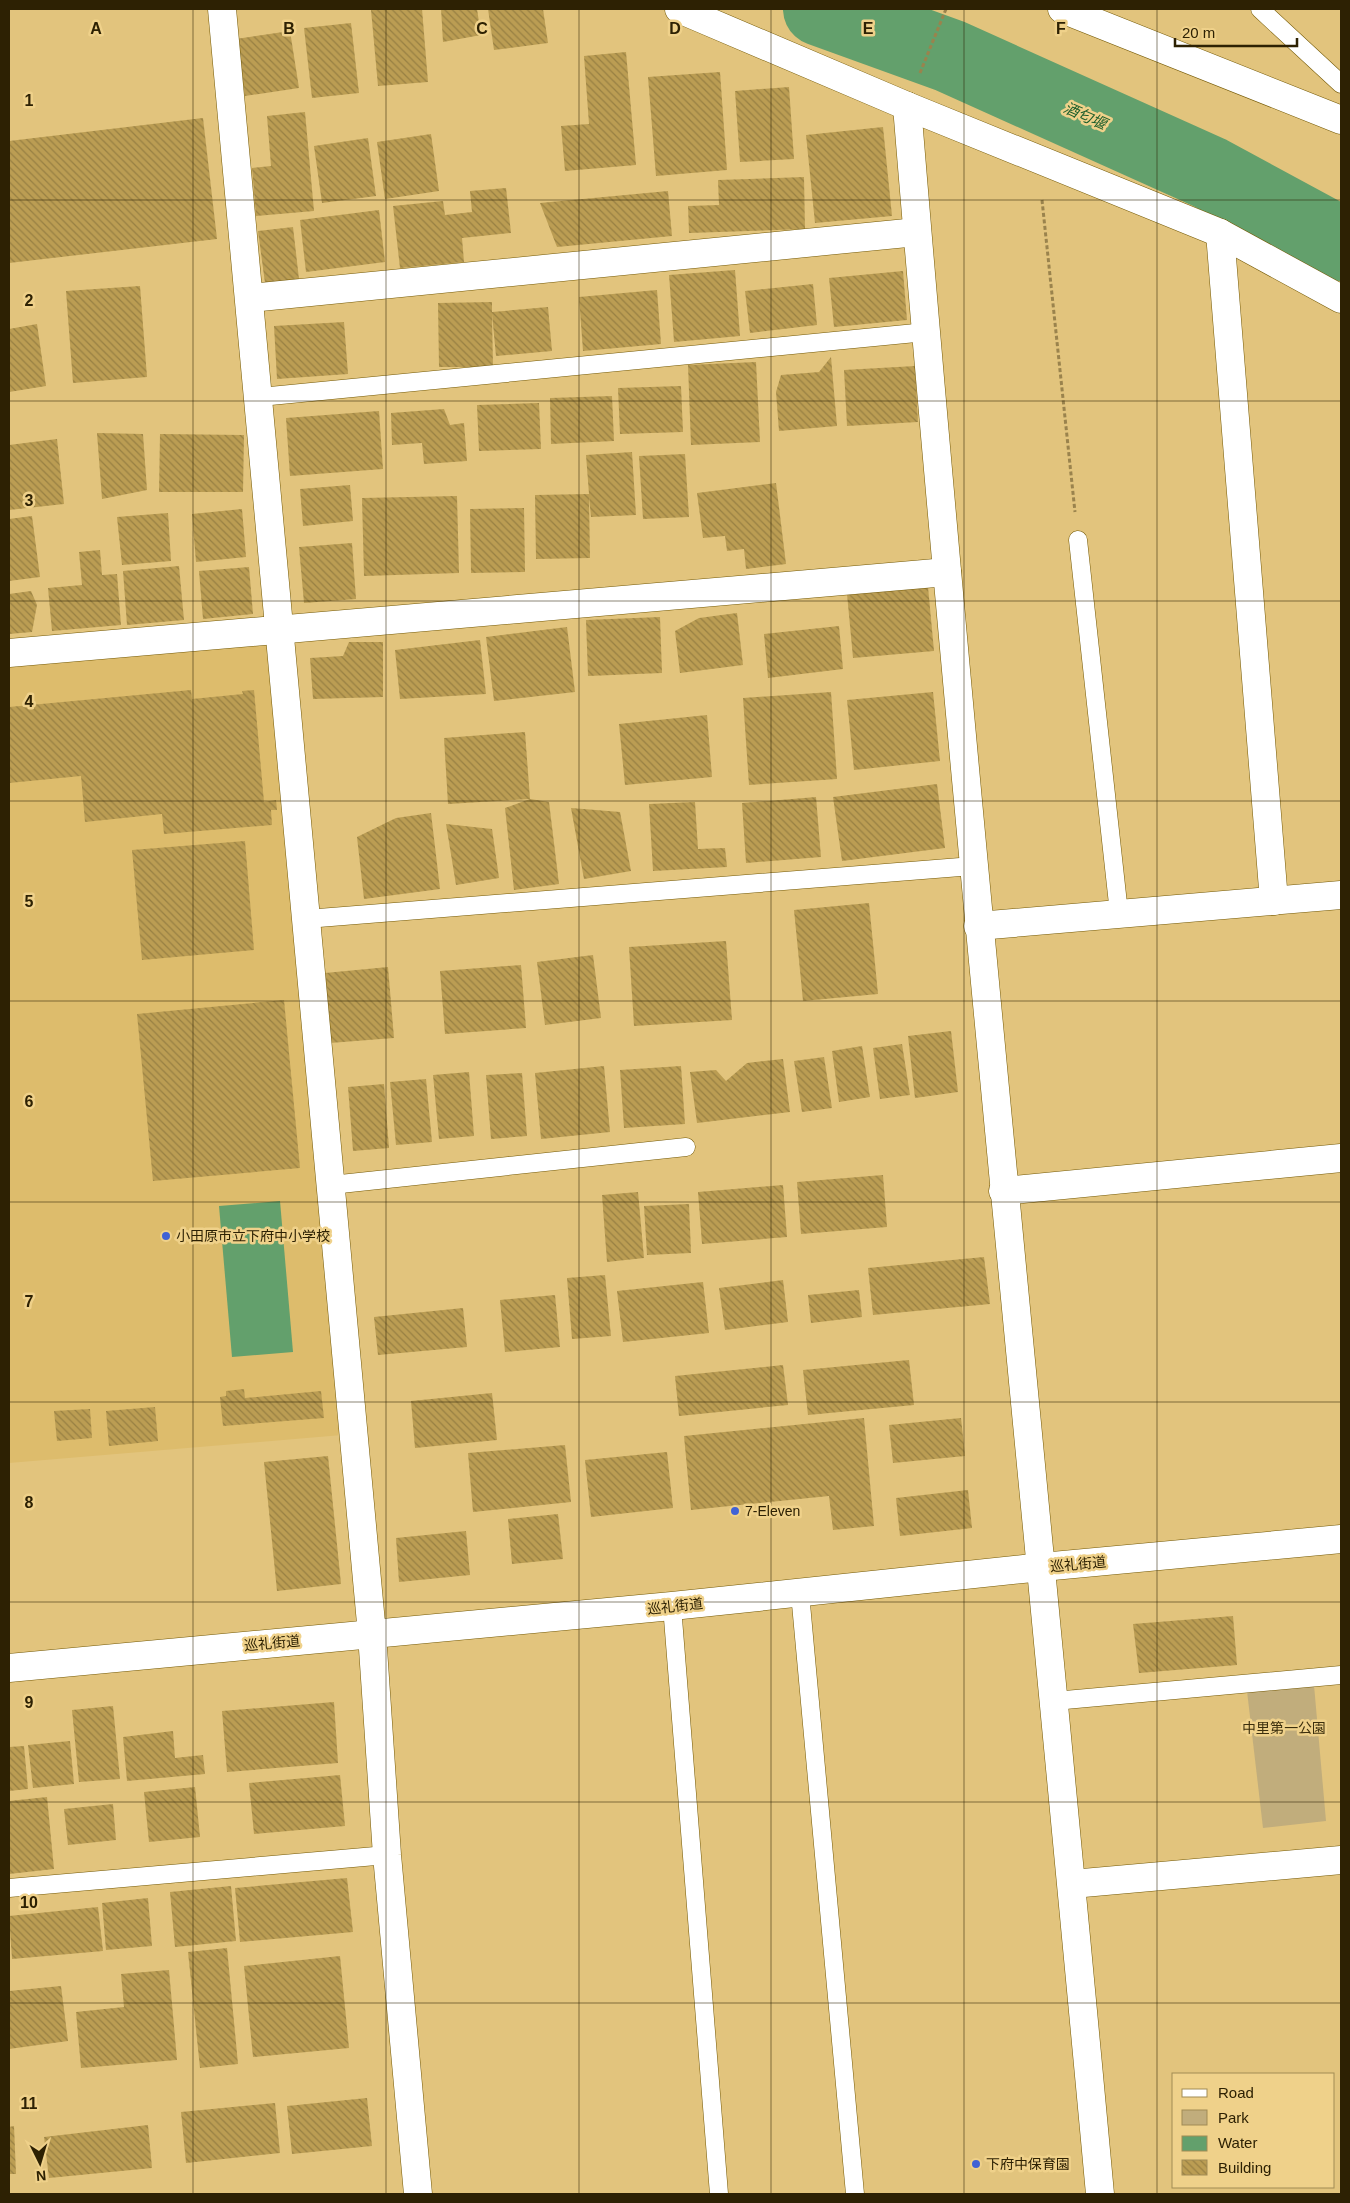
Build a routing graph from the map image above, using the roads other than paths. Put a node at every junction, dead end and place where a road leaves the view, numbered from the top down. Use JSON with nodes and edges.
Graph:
{"nodes":[{"id":1,"x":222,"y":9,"type":"edge"},
{"id":2,"x":679,"y":9,"type":"edge"},
{"id":3,"x":1062,"y":9,"type":"edge"},
{"id":4,"x":1260,"y":9,"type":"edge"},
{"id":5,"x":1341,"y":84,"type":"edge"},
{"id":6,"x":906,"y":106,"type":"junction"},
{"id":7,"x":1341,"y":120,"type":"edge"},
{"id":8,"x":917,"y":232,"type":"junction"},
{"id":9,"x":1220,"y":233,"type":"junction"},
{"id":10,"x":250,"y":298,"type":"junction"},
{"id":11,"x":1341,"y":299,"type":"edge"},
{"id":12,"x":926,"y":332,"type":"junction"},
{"id":13,"x":260,"y":397,"type":"junction"},
{"id":14,"x":1078,"y":540,"type":"road end"},
{"id":15,"x":947,"y":572,"type":"junction"},
{"id":16,"x":282,"y":628,"type":"junction"},
{"id":17,"x":9,"y":653,"type":"edge"},
{"id":18,"x":973,"y":866,"type":"junction"},
{"id":19,"x":1341,"y":895,"type":"edge"},
{"id":20,"x":1274,"y":900,"type":"junction"},
{"id":21,"x":1119,"y":914,"type":"junction"},
{"id":22,"x":306,"y":919,"type":"junction"},
{"id":23,"x":978,"y":926,"type":"junction"},
{"id":24,"x":686,"y":1148,"type":"dead end"},
{"id":25,"x":1341,"y":1158,"type":"edge"},
{"id":26,"x":331,"y":1185,"type":"junction"},
{"id":27,"x":1003,"y":1191,"type":"junction"},
{"id":28,"x":1341,"y":1539,"type":"edge"},
{"id":29,"x":1042,"y":1567,"type":"junction"},
{"id":30,"x":800,"y":1593,"type":"junction"},
{"id":31,"x":672,"y":1606,"type":"junction"},
{"id":32,"x":372,"y":1634,"type":"junction"},
{"id":33,"x":9,"y":1668,"type":"edge"},
{"id":34,"x":1341,"y":1675,"type":"edge"},
{"id":35,"x":1054,"y":1701,"type":"junction"},
{"id":36,"x":386,"y":1855,"type":"junction"},
{"id":37,"x":1341,"y":1860,"type":"edge"},
{"id":38,"x":1072,"y":1884,"type":"junction"},
{"id":39,"x":9,"y":1888,"type":"edge"},
{"id":40,"x":418,"y":2194,"type":"edge"},
{"id":41,"x":718,"y":2194,"type":"edge"},
{"id":42,"x":855,"y":2194,"type":"edge"},
{"id":43,"x":1100,"y":2194,"type":"edge"}],
"edges":[{"from":1,"to":10,"type":"street"},
{"from":2,"to":6,"type":"street"},
{"from":3,"to":7,"type":"street"},
{"from":4,"to":5,"type":"lane"},
{"from":6,"to":8,"type":"street"},
{"from":6,"to":9,"type":"street"},
{"from":8,"to":10,"type":"street"},
{"from":8,"to":12,"type":"street"},
{"from":9,"to":11,"type":"street"},
{"from":9,"to":20,"type":"street"},
{"from":10,"to":13,"type":"street"},
{"from":12,"to":13,"type":"lane"},
{"from":12,"to":15,"type":"street"},
{"from":13,"to":16,"type":"street"},
{"from":14,"to":21,"type":"lane"},
{"from":15,"to":16,"type":"street"},
{"from":15,"to":18,"type":"street"},
{"from":16,"to":17,"type":"street"},
{"from":16,"to":22,"type":"street"},
{"from":18,"to":22,"type":"lane"},
{"from":18,"to":23,"type":"street"},
{"from":19,"to":20,"type":"street"},
{"from":20,"to":21,"type":"street"},
{"from":21,"to":23,"type":"street"},
{"from":22,"to":26,"type":"street"},
{"from":23,"to":27,"type":"street"},
{"from":24,"to":26,"type":"lane"},
{"from":25,"to":27,"type":"street"},
{"from":26,"to":32,"type":"street"},
{"from":27,"to":29,"type":"street"},
{"from":28,"to":29,"type":"street","name":"巡礼街道"},
{"from":29,"to":30,"type":"street","name":"巡礼街道"},
{"from":29,"to":35,"type":"street"},
{"from":30,"to":31,"type":"street","name":"巡礼街道"},
{"from":30,"to":42,"type":"lane"},
{"from":31,"to":32,"type":"street","name":"巡礼街道"},
{"from":31,"to":41,"type":"lane"},
{"from":32,"to":33,"type":"street","name":"巡礼街道"},
{"from":32,"to":36,"type":"street"},
{"from":34,"to":35,"type":"lane"},
{"from":35,"to":38,"type":"street"},
{"from":36,"to":39,"type":"lane"},
{"from":36,"to":40,"type":"street"},
{"from":37,"to":38,"type":"street"},
{"from":38,"to":43,"type":"street"}]}
